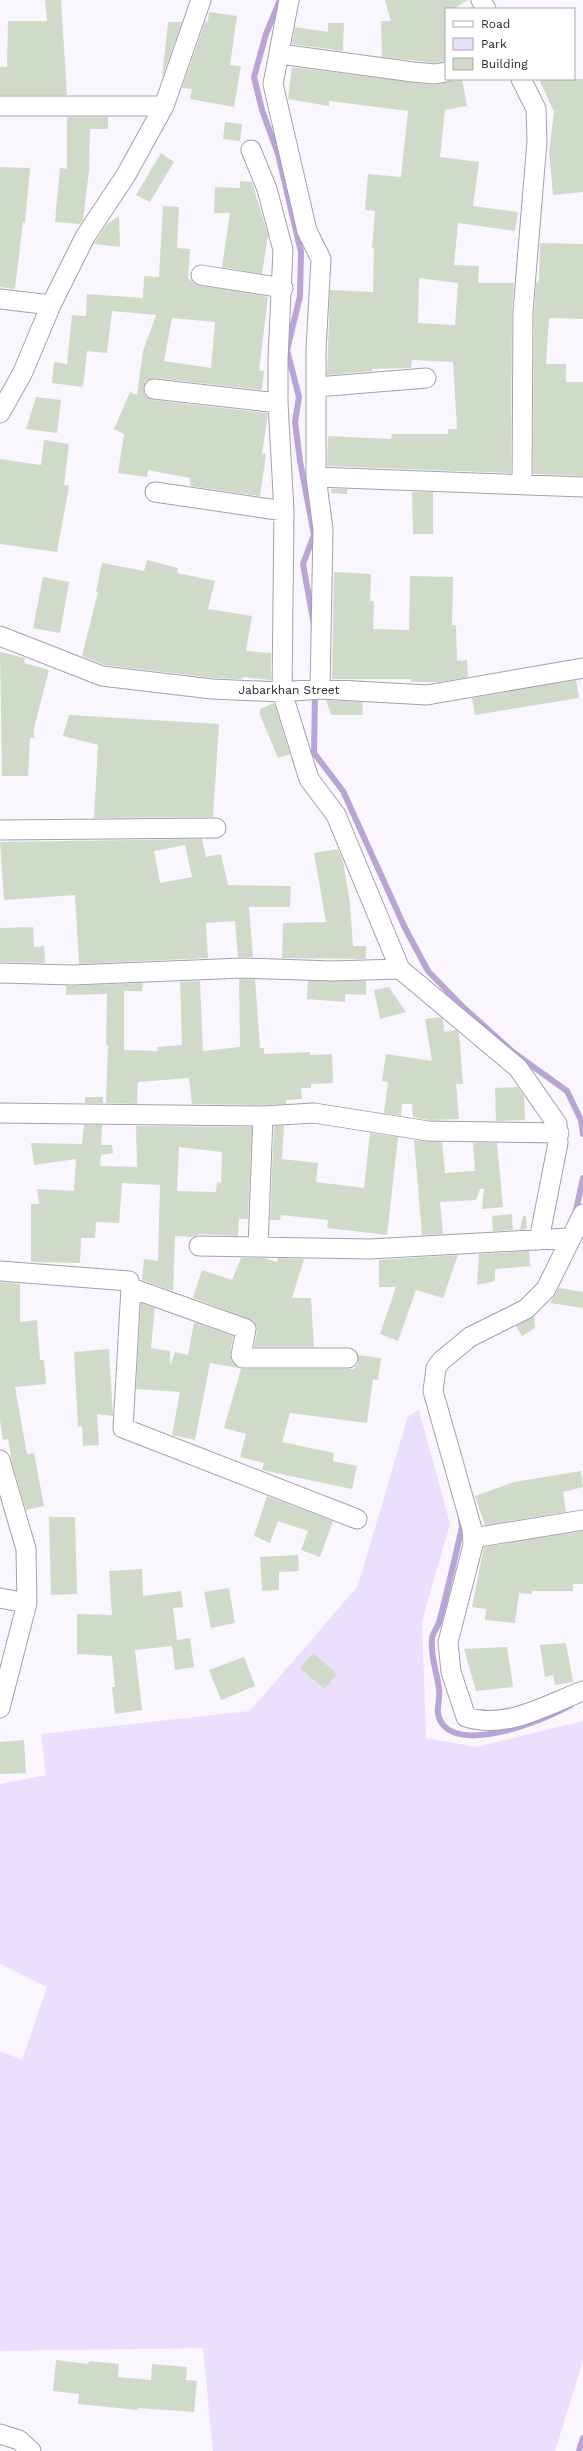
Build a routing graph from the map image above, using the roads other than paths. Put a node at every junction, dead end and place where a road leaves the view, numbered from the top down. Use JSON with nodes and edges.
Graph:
{"nodes":[{"id":1,"x":201,"y":0,"type":"edge"},
{"id":2,"x":289,"y":0,"type":"edge"},
{"id":3,"x":280,"y":54,"type":"junction"},
{"id":4,"x":445,"y":72,"type":"edge"},
{"id":5,"x":522,"y":80,"type":"edge"},
{"id":6,"x":0,"y":106,"type":"edge"},
{"id":7,"x":164,"y":106,"type":"junction"},
{"id":8,"x":251,"y":150,"type":"dead end"},
{"id":9,"x":201,"y":275,"type":"dead end"},
{"id":10,"x":283,"y":288,"type":"junction"},
{"id":11,"x":0,"y":299,"type":"edge"},
{"id":12,"x":51,"y":305,"type":"junction"},
{"id":13,"x":426,"y":378,"type":"dead end"},
{"id":14,"x":317,"y":387,"type":"junction"},
{"id":15,"x":154,"y":389,"type":"dead end"},
{"id":16,"x":278,"y":403,"type":"junction"},
{"id":17,"x":0,"y":413,"type":"edge"},
{"id":18,"x":316,"y":477,"type":"junction"},
{"id":19,"x":522,"y":485,"type":"junction"},
{"id":20,"x":583,"y":487,"type":"edge"},
{"id":21,"x":155,"y":492,"type":"dead end"},
{"id":22,"x":284,"y":511,"type":"junction"},
{"id":23,"x":0,"y":636,"type":"edge"},
{"id":24,"x":583,"y":668,"type":"edge"},
{"id":25,"x":320,"y":689,"type":"junction"},
{"id":26,"x":282,"y":692,"type":"junction"},
{"id":27,"x":216,"y":828,"type":"dead end"},
{"id":28,"x":0,"y":830,"type":"edge"},
{"id":29,"x":400,"y":969,"type":"junction"},
{"id":30,"x":0,"y":973,"type":"edge"},
{"id":31,"x":0,"y":1113,"type":"edge"},
{"id":32,"x":263,"y":1116,"type":"junction"},
{"id":33,"x":559,"y":1133,"type":"junction"},
{"id":34,"x":583,"y":1214,"type":"edge"},
{"id":35,"x":569,"y":1238,"type":"junction"},
{"id":36,"x":539,"y":1240,"type":"junction"},
{"id":37,"x":199,"y":1246,"type":"dead end"},
{"id":38,"x":258,"y":1247,"type":"junction"},
{"id":39,"x":0,"y":1271,"type":"edge"},
{"id":40,"x":131,"y":1288,"type":"junction"},
{"id":41,"x":348,"y":1358,"type":"dead end"},
{"id":42,"x":0,"y":1460,"type":"edge"},
{"id":43,"x":357,"y":1519,"type":"dead end"},
{"id":44,"x":583,"y":1520,"type":"edge"},
{"id":45,"x":473,"y":1538,"type":"junction"},
{"id":46,"x":0,"y":1598,"type":"edge"},
{"id":47,"x":27,"y":1602,"type":"junction"},
{"id":48,"x":583,"y":1690,"type":"edge"},
{"id":49,"x":0,"y":1708,"type":"edge"},
{"id":50,"x":0,"y":2434,"type":"edge"},
{"id":51,"x":31,"y":2451,"type":"edge"}],
"edges":[{"from":1,"to":7,"type":"street"},
{"from":2,"to":3,"type":"street"},
{"from":3,"to":4,"type":"street"},
{"from":3,"to":14,"type":"street"},
{"from":5,"to":19,"type":"street"},
{"from":6,"to":7,"type":"street"},
{"from":7,"to":12,"type":"street"},
{"from":8,"to":10,"type":"street"},
{"from":9,"to":10,"type":"street"},
{"from":10,"to":16,"type":"street"},
{"from":11,"to":12,"type":"street"},
{"from":12,"to":17,"type":"street"},
{"from":13,"to":14,"type":"street"},
{"from":14,"to":18,"type":"street"},
{"from":15,"to":16,"type":"street"},
{"from":16,"to":22,"type":"street"},
{"from":18,"to":19,"type":"street"},
{"from":18,"to":25,"type":"street"},
{"from":19,"to":20,"type":"street"},
{"from":21,"to":22,"type":"street"},
{"from":22,"to":26,"type":"street"},
{"from":23,"to":26,"type":"street","name":"Jabarkhan Street"},
{"from":24,"to":25,"type":"street","name":"Jabarkhan Street"},
{"from":25,"to":26,"type":"street","name":"Jabarkhan Street"},
{"from":26,"to":29,"type":"street"},
{"from":27,"to":28,"type":"street"},
{"from":29,"to":30,"type":"street"},
{"from":29,"to":33,"type":"street"},
{"from":31,"to":32,"type":"street"},
{"from":32,"to":33,"type":"street"},
{"from":32,"to":38,"type":"street"},
{"from":33,"to":36,"type":"street"},
{"from":34,"to":35,"type":"street"},
{"from":35,"to":36,"type":"street"},
{"from":35,"to":45,"type":"street"},
{"from":36,"to":38,"type":"street"},
{"from":37,"to":38,"type":"street"},
{"from":39,"to":40,"type":"street"},
{"from":40,"to":41,"type":"street"},
{"from":40,"to":43,"type":"street"},
{"from":42,"to":47,"type":"street"},
{"from":44,"to":45,"type":"street"},
{"from":45,"to":48,"type":"street"},
{"from":46,"to":47,"type":"street"},
{"from":47,"to":49,"type":"street"},
{"from":50,"to":51,"type":"street"}]}
